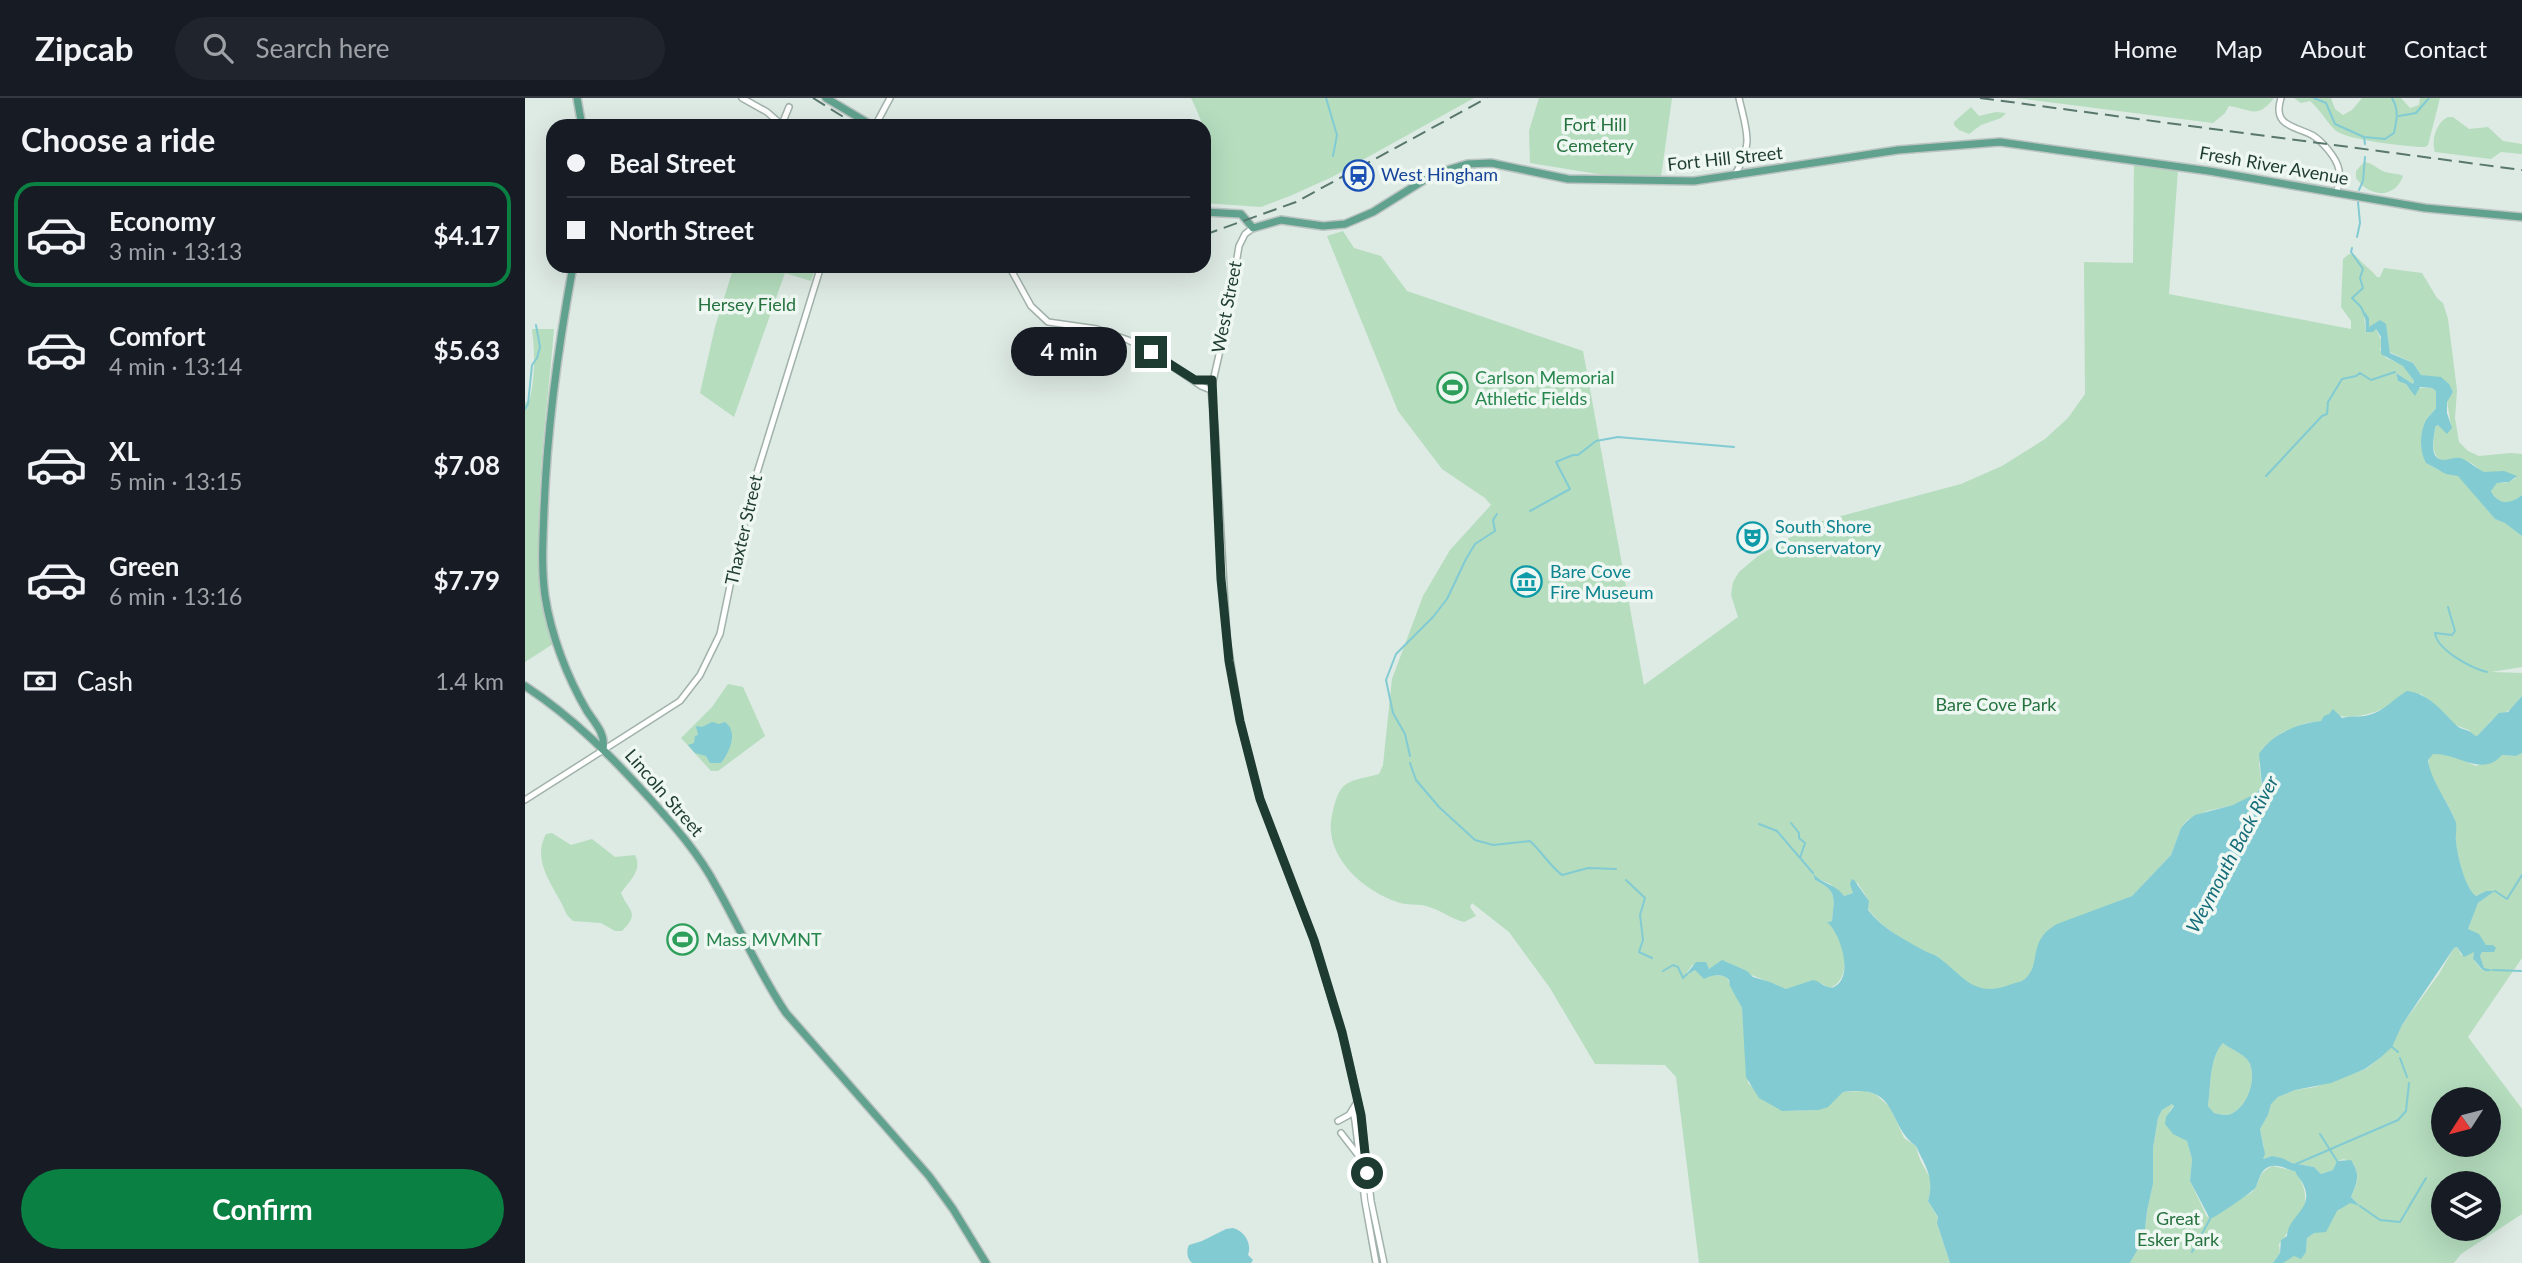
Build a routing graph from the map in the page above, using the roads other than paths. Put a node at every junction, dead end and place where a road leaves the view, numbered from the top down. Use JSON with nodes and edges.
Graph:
{"nodes":[{"id":1,"x":577,"y":98,"type":"edge"},
{"id":2,"x":742,"y":98,"type":"edge"},
{"id":3,"x":826,"y":98,"type":"edge"},
{"id":4,"x":890,"y":98,"type":"edge"},
{"id":5,"x":1739,"y":98,"type":"edge"},
{"id":6,"x":2281,"y":98,"type":"edge"},
{"id":7,"x":789,"y":107,"type":"dead end"},
{"id":8,"x":581,"y":119,"type":"edge"},
{"id":9,"x":776,"y":119,"type":"edge"},
{"id":10,"x":785,"y":119,"type":"edge"},
{"id":11,"x":862,"y":119,"type":"edge"},
{"id":12,"x":878,"y":119,"type":"edge"},
{"id":13,"x":1745,"y":158,"type":"junction"},
{"id":14,"x":2132,"y":159,"type":"joint"},
{"id":15,"x":1752,"y":174,"type":"junction"},
{"id":16,"x":1734,"y":176,"type":"junction"},
{"id":17,"x":2337,"y":192,"type":"junction"},
{"id":18,"x":1211,"y":212,"type":"edge"},
{"id":19,"x":2522,"y":216,"type":"edge"},
{"id":20,"x":1253,"y":228,"type":"junction"},
{"id":21,"x":572,"y":273,"type":"edge"},
{"id":22,"x":819,"y":273,"type":"edge"},
{"id":23,"x":1013,"y":273,"type":"edge"},
{"id":24,"x":1195,"y":380,"type":"junction"},
{"id":25,"x":1212,"y":380,"type":"junction"},
{"id":26,"x":1211,"y":390,"type":"junction"},
{"id":27,"x":525,"y":686,"type":"edge"},
{"id":28,"x":604,"y":749,"type":"junction"},
{"id":29,"x":525,"y":800,"type":"edge"},
{"id":30,"x":1357,"y":1102,"type":"junction"},
{"id":31,"x":1358,"y":1110,"type":"junction"},
{"id":32,"x":1338,"y":1121,"type":"dead end"},
{"id":33,"x":1341,"y":1133,"type":"dead end"},
{"id":34,"x":1359,"y":1156,"type":"junction"},
{"id":35,"x":986,"y":1263,"type":"edge"},
{"id":36,"x":1376,"y":1263,"type":"edge"},
{"id":37,"x":1384,"y":1263,"type":"edge"}],
"edges":[{"from":1,"to":8,"type":"main road"},
{"from":2,"to":9,"type":"street"},
{"from":3,"to":11,"type":"main road"},
{"from":4,"to":12,"type":"street"},
{"from":5,"to":13,"type":"street"},
{"from":6,"to":17,"type":"street"},
{"from":7,"to":10,"type":"street"},
{"from":13,"to":15,"type":"street"},
{"from":13,"to":16,"type":"street"},
{"from":14,"to":15,"type":"main road","name":"Fort Hill Street"},
{"from":14,"to":17,"type":"main road","name":"Fresh River Avenue"},
{"from":15,"to":16,"type":"main road","name":"Fort Hill Street"},
{"from":16,"to":20,"type":"main road","name":"Fort Hill Street"},
{"from":17,"to":19,"type":"main road","name":"Fresh River Avenue"},
{"from":18,"to":20,"type":"main road"},
{"from":20,"to":25,"type":"street","name":"West Street"},
{"from":21,"to":28,"type":"main road","name":"Lincoln Street"},
{"from":22,"to":28,"type":"street","name":"Thaxter Street"},
{"from":23,"to":24,"type":"street"},
{"from":24,"to":25,"type":"street"},
{"from":24,"to":26,"type":"street"},
{"from":25,"to":26,"type":"street","name":"West Street"},
{"from":26,"to":30,"type":"street","name":"West Street"},
{"from":27,"to":28,"type":"main road"},
{"from":28,"to":29,"type":"street","name":"Thaxter Street"},
{"from":28,"to":35,"type":"main road","name":"Lincoln Street"},
{"from":30,"to":31,"type":"street","name":"West Street"},
{"from":30,"to":32,"type":"street"},
{"from":31,"to":34,"type":"street"},
{"from":31,"to":37,"type":"street"},
{"from":33,"to":34,"type":"street"},
{"from":34,"to":36,"type":"street"}]}
